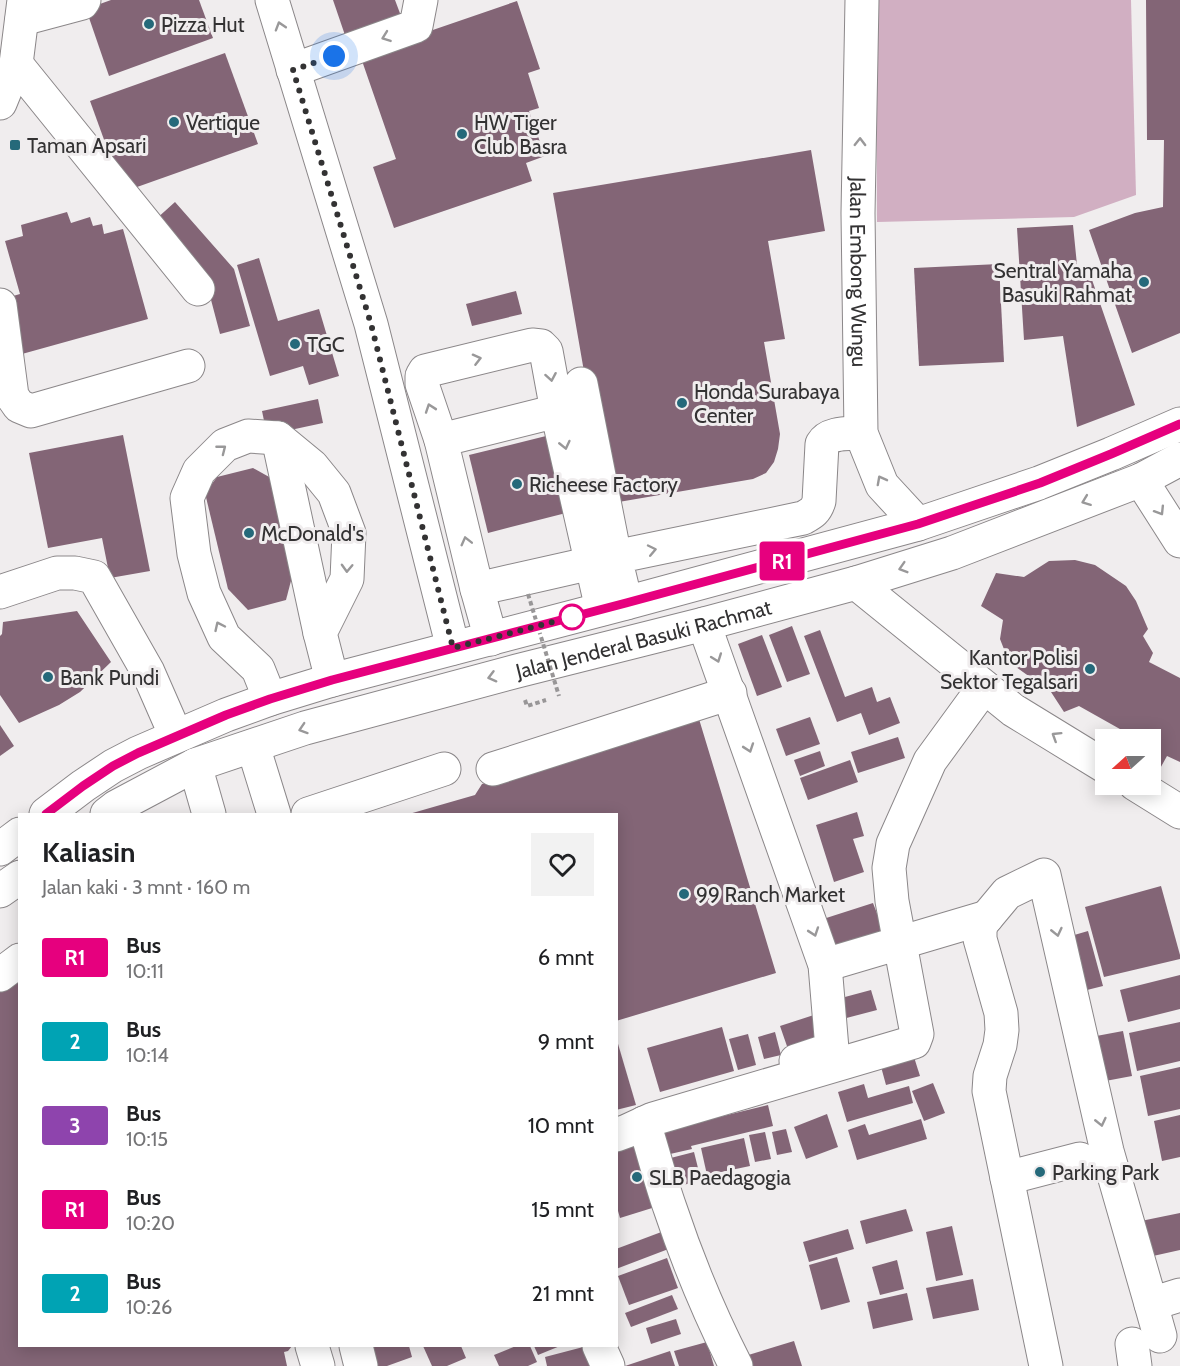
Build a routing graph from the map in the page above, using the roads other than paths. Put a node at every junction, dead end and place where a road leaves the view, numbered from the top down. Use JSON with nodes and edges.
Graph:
{"nodes":[{"id":1,"x":84,"y":0,"type":"edge"},
{"id":2,"x":272,"y":0,"type":"edge"},
{"id":3,"x":421,"y":0,"type":"edge"},
{"id":4,"x":862,"y":0,"type":"edge"},
{"id":5,"x":23,"y":10,"type":"edge"},
{"id":6,"x":16,"y":64,"type":"junction"},
{"id":7,"x":293,"y":70,"type":"junction"},
{"id":8,"x":0,"y":103,"type":"edge"},
{"id":9,"x":198,"y":289,"type":"dead end"},
{"id":10,"x":0,"y":305,"type":"edge"},
{"id":11,"x":188,"y":366,"type":"dead end"},
{"id":12,"x":580,"y":384,"type":"dead end"},
{"id":13,"x":557,"y":411,"type":"junction"},
{"id":14,"x":1180,"y":424,"type":"edge"},
{"id":15,"x":861,"y":433,"type":"junction"},
{"id":16,"x":278,"y":438,"type":"junction"},
{"id":17,"x":441,"y":440,"type":"junction"},
{"id":18,"x":1180,"y":459,"type":"edge"},
{"id":19,"x":1141,"y":480,"type":"junction"},
{"id":20,"x":918,"y":524,"type":"junction"},
{"id":21,"x":1180,"y":541,"type":"edge"},
{"id":22,"x":603,"y":560,"type":"junction"},
{"id":23,"x":856,"y":583,"type":"junction"},
{"id":24,"x":477,"y":589,"type":"junction"},
{"id":25,"x":0,"y":592,"type":"edge"},
{"id":26,"x":614,"y":606,"type":"junction"},
{"id":27,"x":704,"y":624,"type":"junction"},
{"id":28,"x":320,"y":633,"type":"junction"},
{"id":29,"x":491,"y":639,"type":"junction"},
{"id":30,"x":453,"y":648,"type":"junction"},
{"id":31,"x":332,"y":680,"type":"junction"},
{"id":32,"x":984,"y":687,"type":"junction"},
{"id":33,"x":730,"y":693,"type":"junction"},
{"id":34,"x":270,"y":699,"type":"junction"},
{"id":35,"x":176,"y":736,"type":"junction"},
{"id":36,"x":253,"y":746,"type":"junction"},
{"id":37,"x":1095,"y":760,"type":"edge"},
{"id":38,"x":195,"y":765,"type":"junction"},
{"id":39,"x":444,"y":769,"type":"dead end"},
{"id":40,"x":493,"y":769,"type":"dead end"},
{"id":41,"x":1153,"y":795,"type":"edge"},
{"id":42,"x":115,"y":812,"type":"edge"},
{"id":43,"x":1180,"y":812,"type":"edge"},
{"id":44,"x":47,"y":813,"type":"edge"},
{"id":45,"x":209,"y":813,"type":"edge"},
{"id":46,"x":274,"y":813,"type":"edge"},
{"id":47,"x":311,"y":813,"type":"edge"},
{"id":48,"x":18,"y":836,"type":"edge"},
{"id":49,"x":0,"y":849,"type":"edge"},
{"id":50,"x":18,"y":878,"type":"edge"},
{"id":51,"x":0,"y":891,"type":"edge"},
{"id":52,"x":987,"y":917,"type":"junction"},
{"id":53,"x":900,"y":942,"type":"junction"},
{"id":54,"x":18,"y":962,"type":"edge"},
{"id":55,"x":825,"y":965,"type":"junction"},
{"id":56,"x":0,"y":975,"type":"edge"},
{"id":57,"x":892,"y":1030,"type":"dead end"},
{"id":58,"x":832,"y":1049,"type":"junction"},
{"id":59,"x":680,"y":1098,"type":"dead end"},
{"id":60,"x":630,"y":1129,"type":"edge"},
{"id":61,"x":1080,"y":1160,"type":"dead end"},
{"id":62,"x":1007,"y":1178,"type":"junction"},
{"id":63,"x":1166,"y":1299,"type":"edge"},
{"id":64,"x":312,"y":1347,"type":"edge"},
{"id":65,"x":356,"y":1347,"type":"edge"},
{"id":66,"x":599,"y":1347,"type":"edge"},
{"id":67,"x":1142,"y":1349,"type":"edge"},
{"id":68,"x":318,"y":1366,"type":"edge"},
{"id":69,"x":361,"y":1366,"type":"edge"},
{"id":70,"x":608,"y":1366,"type":"edge"},
{"id":71,"x":736,"y":1366,"type":"edge"},
{"id":72,"x":1046,"y":1366,"type":"edge"}],
"edges":[{"from":1,"to":5,"type":"street"},
{"from":7,"to":2,"type":"street","one_way":true},
{"from":3,"to":7,"type":"street","one_way":true},
{"from":15,"to":4,"type":"street","name":"Jalan Embong Wungu","one_way":true},
{"from":5,"to":6,"type":"street"},
{"from":6,"to":8,"type":"street"},
{"from":6,"to":9,"type":"street"},
{"from":7,"to":30,"type":"street"},
{"from":10,"to":11,"type":"street"},
{"from":12,"to":22,"type":"street"},
{"from":13,"to":17,"type":"street"},
{"from":17,"to":13,"type":"street","one_way":true},
{"from":13,"to":22,"type":"street","one_way":true},
{"from":14,"to":20,"type":"street","name":"Jalan Jenderal Basuki Rachmat"},
{"from":20,"to":15,"type":"street","name":"Jalan Embong Wungu","one_way":true},
{"from":22,"to":15,"type":"street","one_way":true},
{"from":16,"to":28,"type":"street"},
{"from":16,"to":28,"type":"street","one_way":true},
{"from":34,"to":16,"type":"street","one_way":true},
{"from":24,"to":17,"type":"street","one_way":true},
{"from":18,"to":19,"type":"street","name":"Jalan Jenderal Basuki Rachmat"},
{"from":19,"to":21,"type":"street","one_way":true},
{"from":19,"to":23,"type":"street","name":"Jalan Jenderal Basuki Rachmat","one_way":true},
{"from":20,"to":26,"type":"street","name":"Jalan Jenderal Basuki Rachmat"},
{"from":22,"to":24,"type":"street"},
{"from":22,"to":26,"type":"street"},
{"from":23,"to":27,"type":"street","name":"Jalan Jenderal Basuki Rachmat"},
{"from":23,"to":32,"type":"street"},
{"from":24,"to":29,"type":"street"},
{"from":25,"to":35,"type":"street"},
{"from":26,"to":29,"type":"street","name":"Jalan Jenderal Basuki Rachmat"},
{"from":27,"to":33,"type":"street","one_way":true},
{"from":27,"to":36,"type":"street","name":"Jalan Jenderal Basuki Rachmat","one_way":true},
{"from":28,"to":31,"type":"street"},
{"from":29,"to":30,"type":"street","name":"Jalan Jenderal Basuki Rachmat"},
{"from":30,"to":31,"type":"street","name":"Jalan Jenderal Basuki Rachmat"},
{"from":31,"to":34,"type":"street","name":"Jalan Jenderal Basuki Rachmat"},
{"from":37,"to":32,"type":"street","one_way":true},
{"from":32,"to":53,"type":"street"},
{"from":33,"to":40,"type":"street"},
{"from":33,"to":55,"type":"street","one_way":true},
{"from":34,"to":35,"type":"street","name":"Jalan Jenderal Basuki Rachmat"},
{"from":35,"to":44,"type":"street","name":"Jalan Jenderal Basuki Rachmat"},
{"from":36,"to":38,"type":"street","name":"Jalan Jenderal Basuki Rachmat"},
{"from":36,"to":46,"type":"street"},
{"from":38,"to":42,"type":"street","name":"Jalan Jenderal Basuki Rachmat"},
{"from":38,"to":45,"type":"street"},
{"from":39,"to":47,"type":"street"},
{"from":41,"to":43,"type":"street"},
{"from":48,"to":49,"type":"street"},
{"from":50,"to":51,"type":"street"},
{"from":52,"to":53,"type":"street"},
{"from":52,"to":62,"type":"street"},
{"from":52,"to":63,"type":"street","one_way":true},
{"from":53,"to":55,"type":"street"},
{"from":53,"to":60,"type":"street"},
{"from":54,"to":56,"type":"street"},
{"from":55,"to":58,"type":"street"},
{"from":57,"to":58,"type":"street"},
{"from":58,"to":59,"type":"street"},
{"from":60,"to":71,"type":"street"},
{"from":61,"to":62,"type":"street"},
{"from":62,"to":72,"type":"street"},
{"from":63,"to":67,"type":"street"},
{"from":64,"to":68,"type":"street"},
{"from":65,"to":69,"type":"street"},
{"from":66,"to":70,"type":"street"}]}
